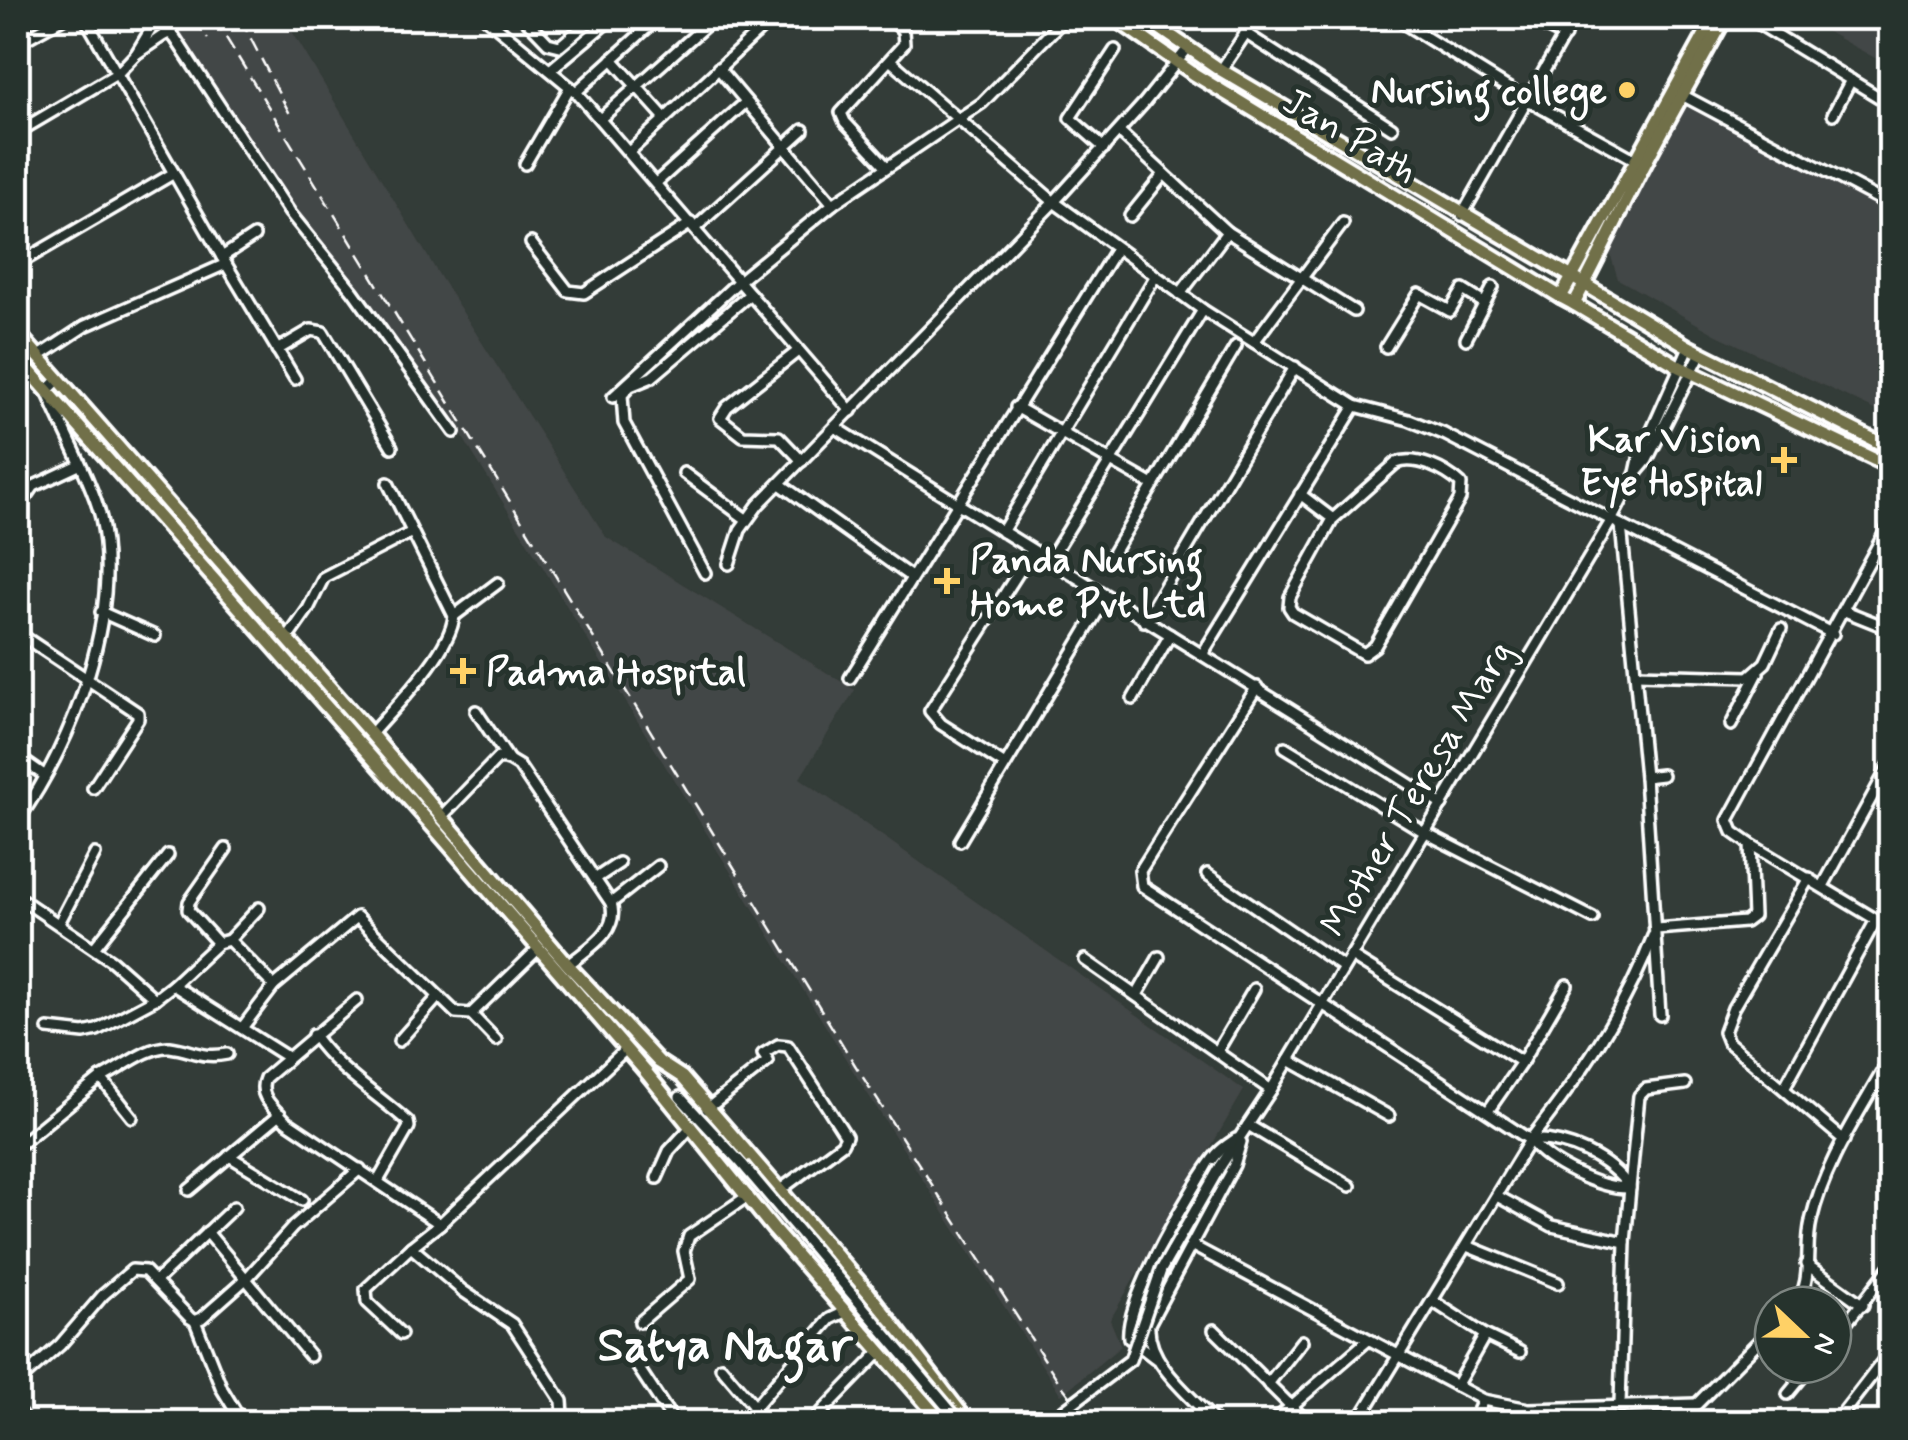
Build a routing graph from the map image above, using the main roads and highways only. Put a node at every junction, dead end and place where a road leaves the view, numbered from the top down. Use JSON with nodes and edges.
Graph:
{"nodes":[{"id":1,"x":1114,"y":18,"type":"edge"},
{"id":2,"x":1714,"y":18,"type":"edge"},
{"id":3,"x":1725,"y":18,"type":"edge"},
{"id":4,"x":1152,"y":20,"type":"edge"},
{"id":5,"x":1572,"y":277,"type":"junction"},
{"id":6,"x":1584,"y":284,"type":"junction"},
{"id":7,"x":1562,"y":296,"type":"junction"},
{"id":8,"x":1574,"y":304,"type":"junction"},
{"id":9,"x":18,"y":332,"type":"edge"},
{"id":10,"x":18,"y":358,"type":"edge"},
{"id":11,"x":1890,"y":448,"type":"edge"},
{"id":12,"x":1890,"y":468,"type":"edge"},
{"id":13,"x":682,"y":1078,"type":"junction"},
{"id":14,"x":662,"y":1093,"type":"junction"},
{"id":15,"x":932,"y":1375,"type":"junction"},
{"id":16,"x":914,"y":1391,"type":"junction"},
{"id":17,"x":937,"y":1420,"type":"edge"},
{"id":18,"x":968,"y":1422,"type":"edge"}],
"edges":[{"from":1,"to":7,"type":"main road","name":"Jan Path"},
{"from":2,"to":5,"type":"main road"},
{"from":3,"to":6,"type":"main road"},
{"from":4,"to":5,"type":"main road","name":"Jan Path"},
{"from":5,"to":6,"type":"main road","name":"Jan Path"},
{"from":5,"to":7,"type":"main road"},
{"from":6,"to":8,"type":"main road"},
{"from":6,"to":11,"type":"main road"},
{"from":7,"to":8,"type":"main road","name":"Jan Path"},
{"from":8,"to":12,"type":"main road"},
{"from":9,"to":13,"type":"main road"},
{"from":10,"to":14,"type":"main road"},
{"from":13,"to":14,"type":"main road"},
{"from":13,"to":14,"type":"main road"},
{"from":13,"to":15,"type":"main road"},
{"from":14,"to":16,"type":"main road"},
{"from":15,"to":16,"type":"main road"},
{"from":15,"to":18,"type":"main road"},
{"from":16,"to":17,"type":"main road"}]}
